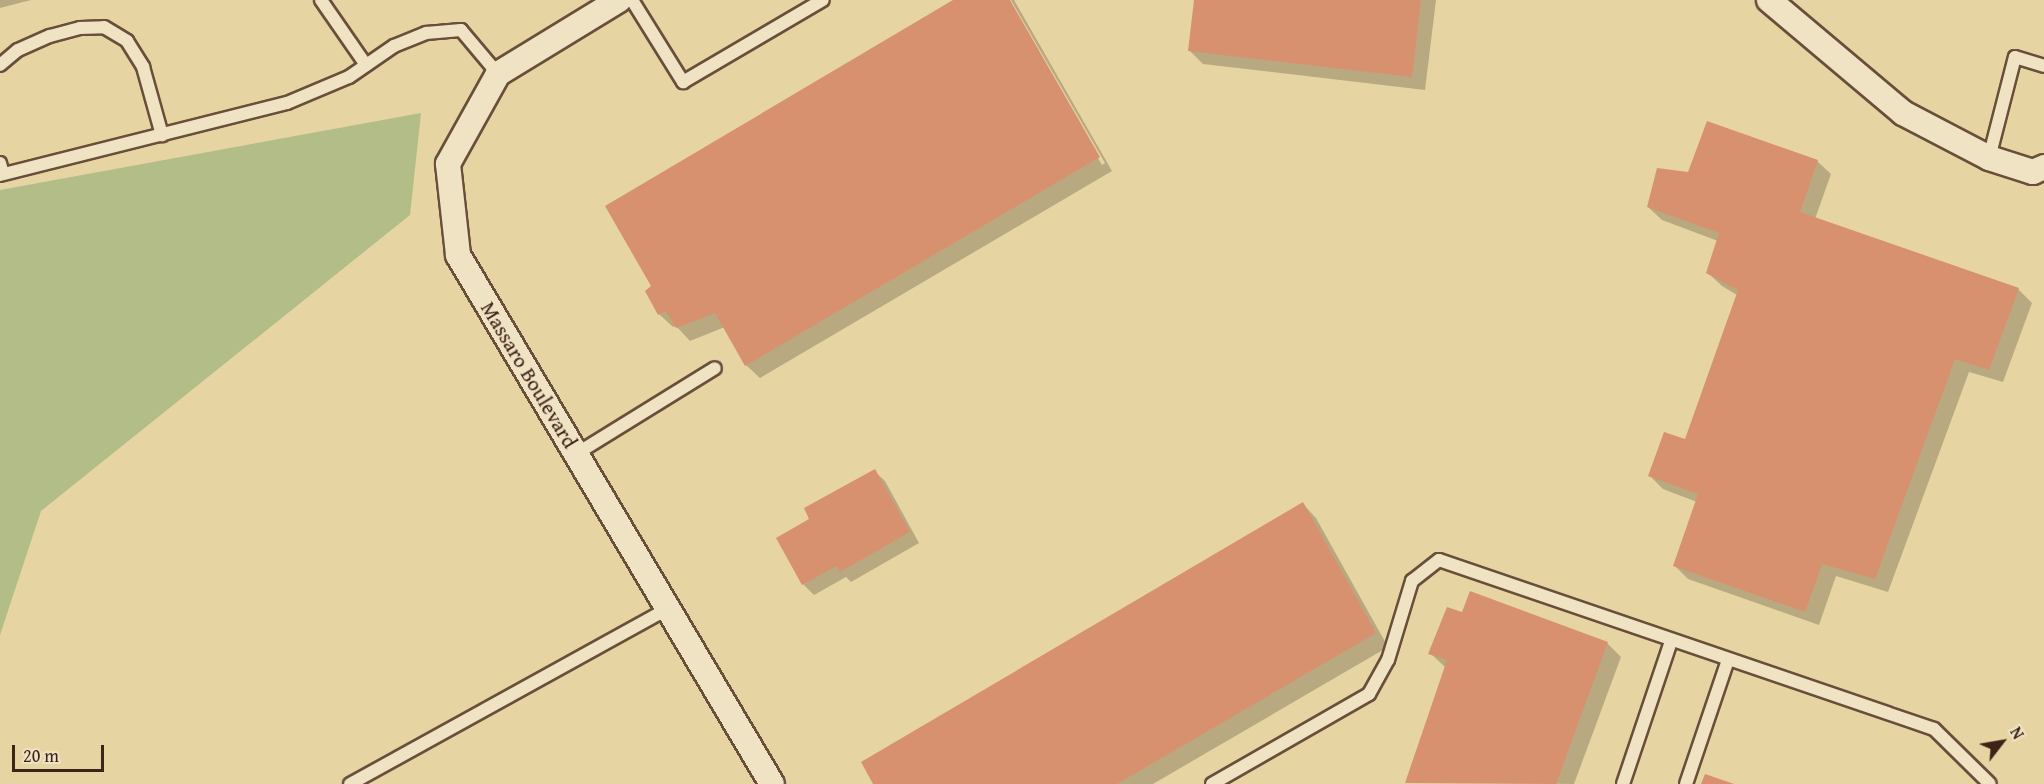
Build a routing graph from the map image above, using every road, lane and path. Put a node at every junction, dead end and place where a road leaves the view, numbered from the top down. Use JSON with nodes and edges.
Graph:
{"nodes":[{"id":1,"x":321,"y":0,"type":"edge"},
{"id":2,"x":619,"y":0,"type":"edge"},
{"id":3,"x":632,"y":0,"type":"edge"},
{"id":4,"x":823,"y":0,"type":"edge"},
{"id":5,"x":1769,"y":0,"type":"edge"},
{"id":6,"x":0,"y":65,"type":"edge"},
{"id":7,"x":366,"y":65,"type":"junction"},
{"id":8,"x":2044,"y":66,"type":"edge"},
{"id":9,"x":498,"y":74,"type":"junction"},
{"id":10,"x":162,"y":135,"type":"junction"},
{"id":11,"x":1989,"y":158,"type":"junction"},
{"id":12,"x":1,"y":171,"type":"edge"},
{"id":13,"x":2040,"y":176,"type":"edge"},
{"id":14,"x":715,"y":368,"type":"dead end"},
{"id":15,"x":576,"y":454,"type":"junction"},
{"id":16,"x":669,"y":608,"type":"junction"},
{"id":17,"x":1671,"y":641,"type":"junction"},
{"id":18,"x":1728,"y":660,"type":"junction"},
{"id":19,"x":350,"y":784,"type":"edge"},
{"id":20,"x":772,"y":784,"type":"edge"},
{"id":21,"x":1212,"y":784,"type":"edge"},
{"id":22,"x":1623,"y":784,"type":"edge"},
{"id":23,"x":1686,"y":784,"type":"edge"},
{"id":24,"x":1990,"y":784,"type":"edge"}],
"edges":[{"from":1,"to":7,"type":"lane"},
{"from":2,"to":9,"type":"street","name":"Massaro Boulevard"},
{"from":3,"to":4,"type":"lane"},
{"from":5,"to":11,"type":"street"},
{"from":6,"to":10,"type":"lane"},
{"from":7,"to":9,"type":"lane"},
{"from":7,"to":10,"type":"lane"},
{"from":8,"to":11,"type":"lane"},
{"from":9,"to":15,"type":"street","name":"Massaro Boulevard"},
{"from":10,"to":12,"type":"lane"},
{"from":11,"to":13,"type":"street"},
{"from":14,"to":15,"type":"lane"},
{"from":15,"to":16,"type":"street","name":"Massaro Boulevard"},
{"from":16,"to":19,"type":"lane"},
{"from":16,"to":20,"type":"street","name":"Massaro Boulevard"},
{"from":17,"to":18,"type":"lane"},
{"from":17,"to":21,"type":"lane"},
{"from":17,"to":22,"type":"lane"},
{"from":18,"to":23,"type":"lane"},
{"from":18,"to":24,"type":"lane"}]}
